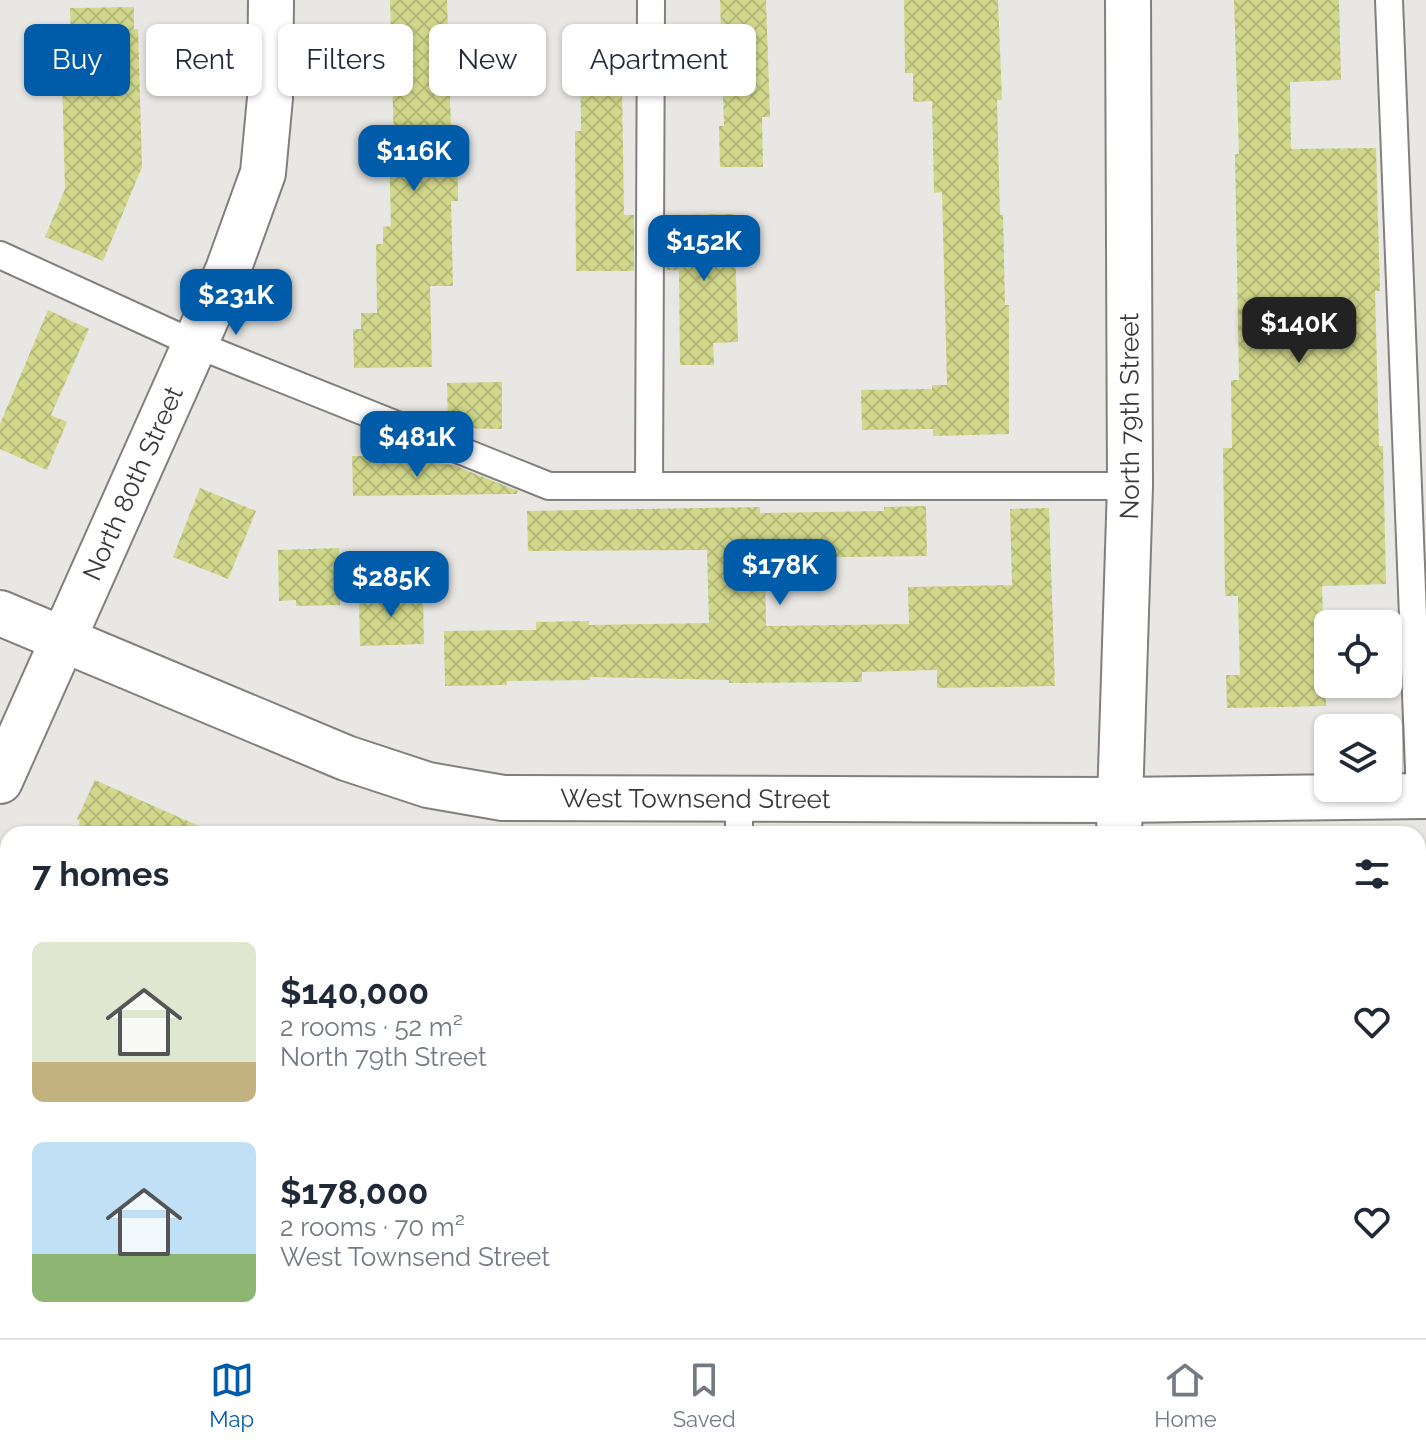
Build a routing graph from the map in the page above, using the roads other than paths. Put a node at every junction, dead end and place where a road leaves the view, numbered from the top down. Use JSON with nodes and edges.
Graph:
{"nodes":[{"id":1,"x":271,"y":0,"type":"edge"},
{"id":2,"x":651,"y":0,"type":"edge"},
{"id":3,"x":1128,"y":0,"type":"edge"},
{"id":4,"x":1389,"y":0,"type":"edge"},
{"id":5,"x":0,"y":255,"type":"edge"},
{"id":6,"x":195,"y":344,"type":"junction"},
{"id":7,"x":649,"y":486,"type":"junction"},
{"id":8,"x":1130,"y":486,"type":"junction"},
{"id":9,"x":0,"y":613,"type":"edge"},
{"id":10,"x":61,"y":640,"type":"junction"},
{"id":11,"x":0,"y":781,"type":"edge"},
{"id":12,"x":1423,"y":796,"type":"edge"},
{"id":13,"x":739,"y":816,"type":"edge"},
{"id":14,"x":1119,"y":817,"type":"edge"}],
"edges":[{"from":1,"to":6,"type":"street","name":"North 80th Street"},
{"from":2,"to":7,"type":"lane"},
{"from":3,"to":8,"type":"street","name":"North 79th Street"},
{"from":4,"to":12,"type":"lane"},
{"from":5,"to":6,"type":"lane"},
{"from":6,"to":7,"type":"lane"},
{"from":6,"to":10,"type":"street","name":"North 80th Street"},
{"from":7,"to":8,"type":"lane"},
{"from":8,"to":14,"type":"street","name":"North 79th Street"},
{"from":9,"to":10,"type":"street","name":"West Townsend Street"},
{"from":10,"to":11,"type":"street","name":"North 80th Street"},
{"from":10,"to":13,"type":"street","name":"West Townsend Street"},
{"from":12,"to":14,"type":"street","name":"West Townsend Street"},
{"from":13,"to":14,"type":"street","name":"West Townsend Street"}]}
